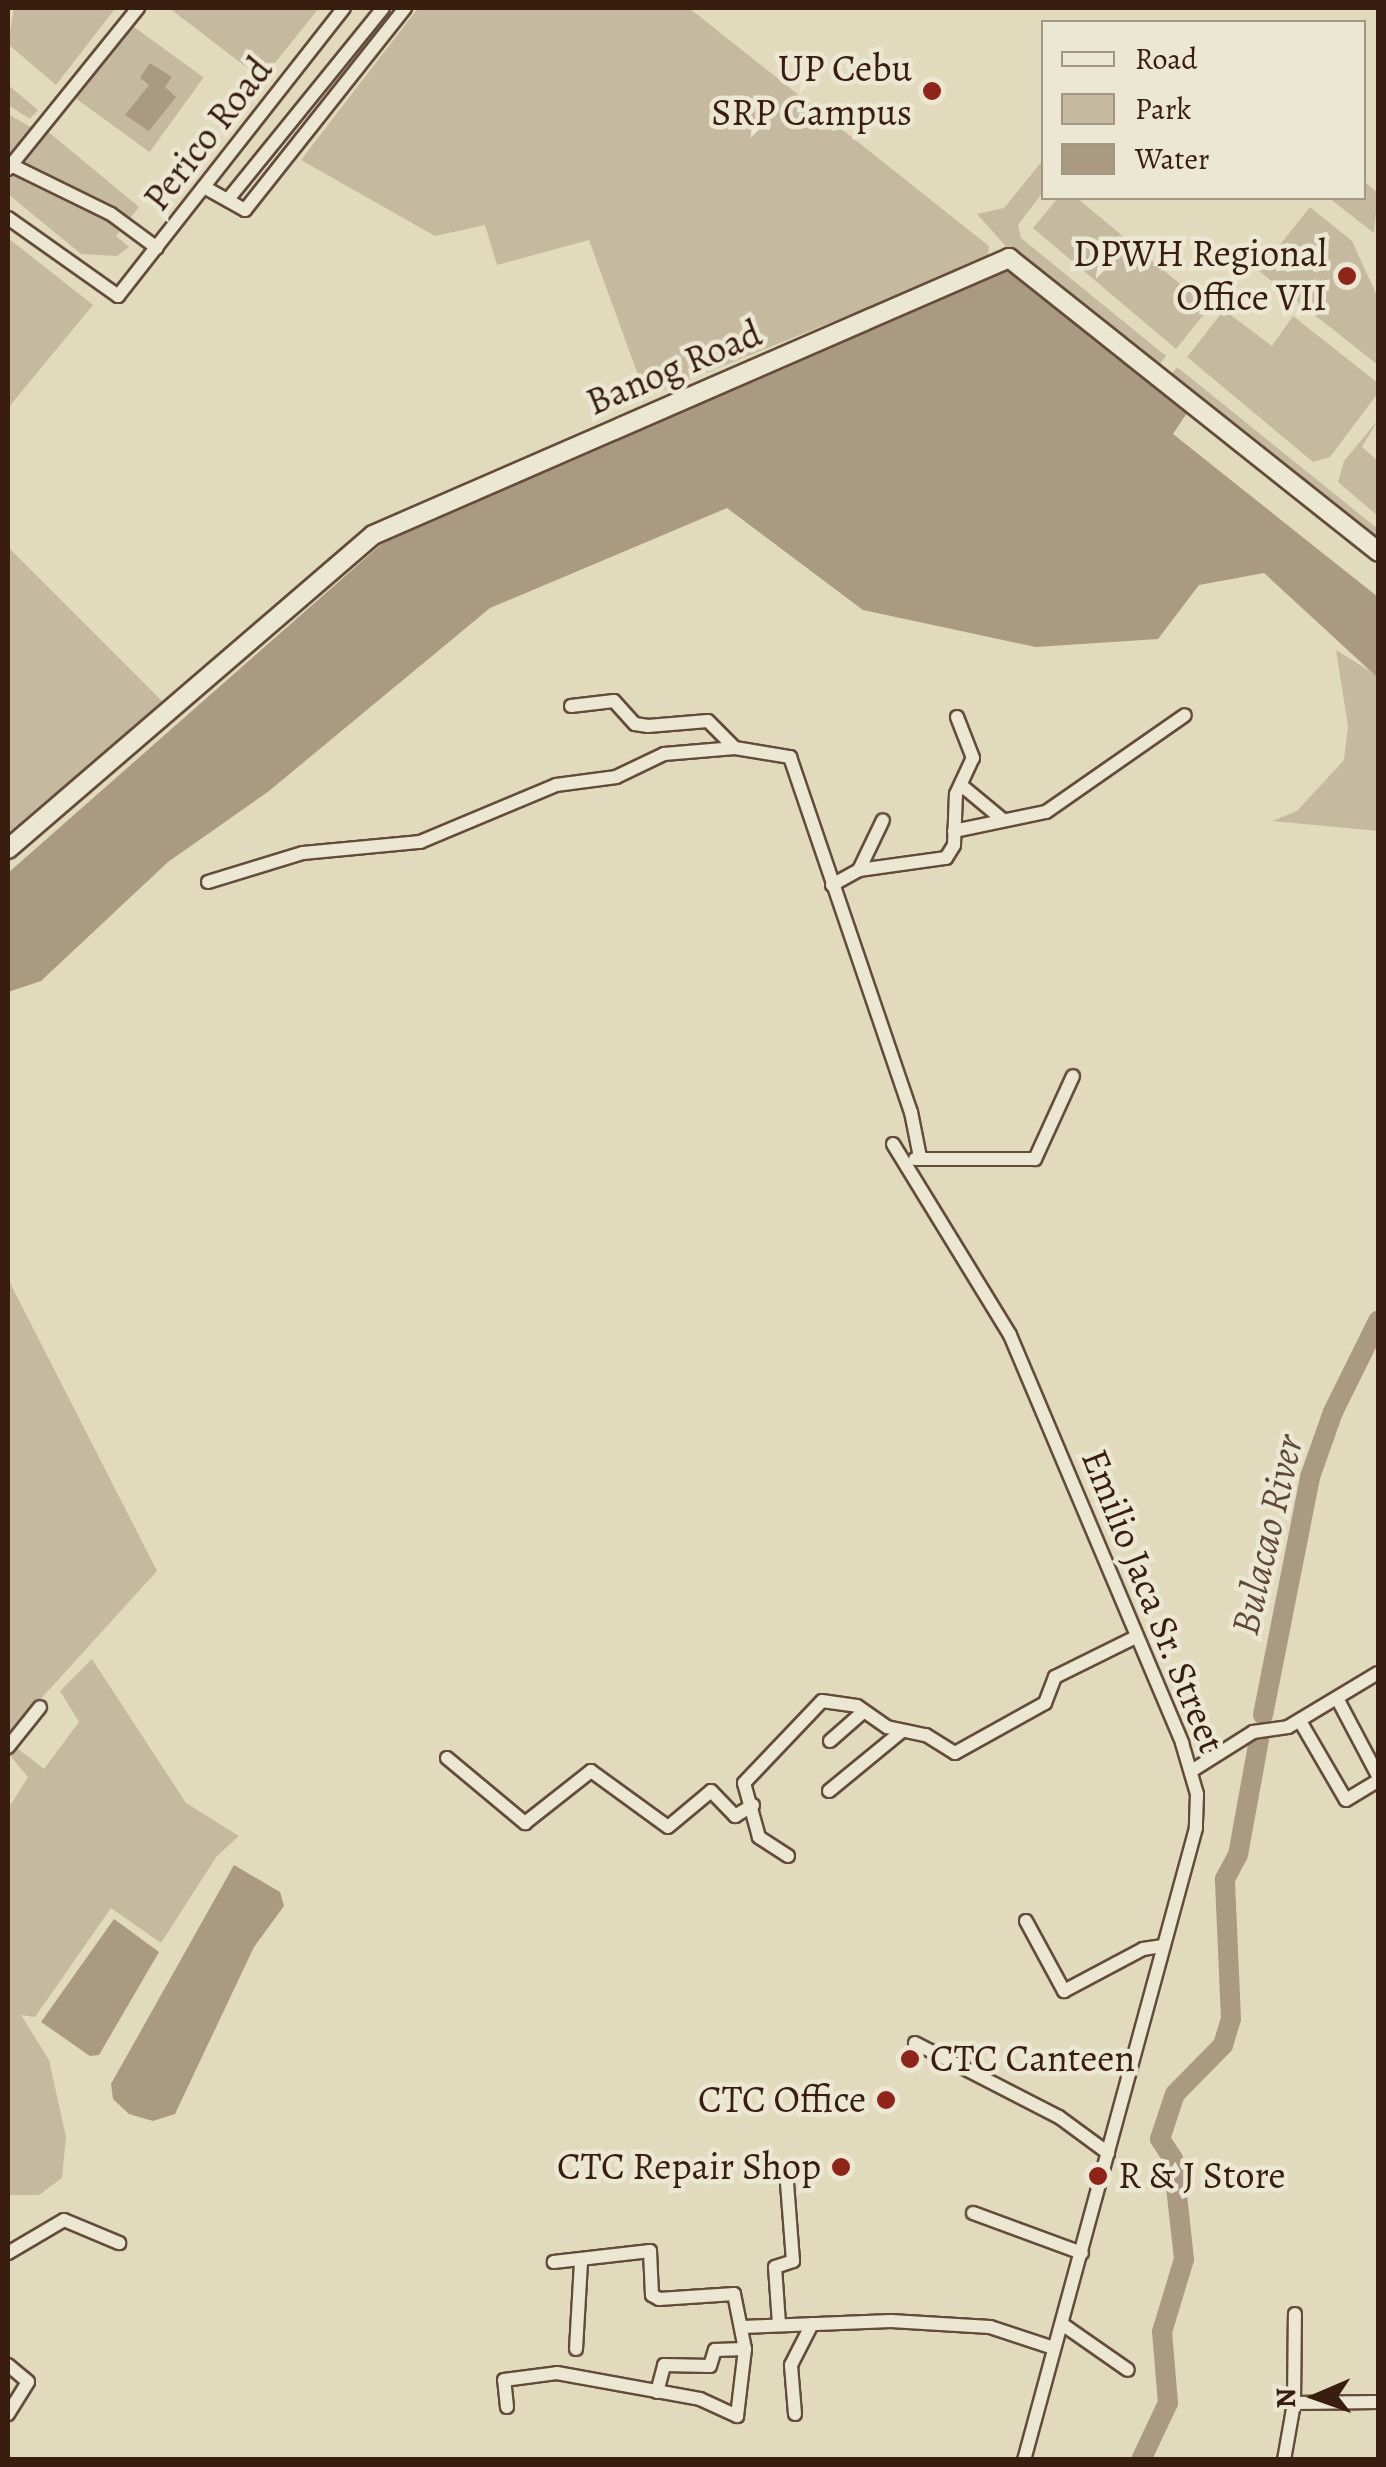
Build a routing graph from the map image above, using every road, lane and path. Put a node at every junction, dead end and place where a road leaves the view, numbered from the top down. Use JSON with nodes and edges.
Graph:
{"nodes":[{"id":1,"x":138,"y":8,"type":"edge"},
{"id":2,"x":344,"y":8,"type":"edge"},
{"id":3,"x":384,"y":8,"type":"edge"},
{"id":4,"x":405,"y":8,"type":"edge"},
{"id":5,"x":9,"y":167,"type":"edge"},
{"id":6,"x":204,"y":187,"type":"junction"},
{"id":7,"x":230,"y":197,"type":"junction"},
{"id":8,"x":8,"y":218,"type":"edge"},
{"id":9,"x":157,"y":248,"type":"junction"},
{"id":10,"x":1378,"y":552,"type":"edge"},
{"id":11,"x":571,"y":706,"type":"dead end"},
{"id":12,"x":1185,"y":716,"type":"dead end"},
{"id":13,"x":956,"y":717,"type":"dead end"},
{"id":14,"x":735,"y":748,"type":"junction"},
{"id":15,"x":961,"y":785,"type":"junction"},
{"id":16,"x":1002,"y":819,"type":"junction"},
{"id":17,"x":883,"y":820,"type":"dead end"},
{"id":18,"x":954,"y":831,"type":"junction"},
{"id":19,"x":8,"y":849,"type":"edge"},
{"id":20,"x":859,"y":870,"type":"junction"},
{"id":21,"x":208,"y":882,"type":"dead end"},
{"id":22,"x":832,"y":886,"type":"junction"},
{"id":23,"x":1073,"y":1076,"type":"dead end"},
{"id":24,"x":893,"y":1144,"type":"dead end"},
{"id":25,"x":914,"y":1160,"type":"junction"},
{"id":26,"x":1136,"y":1637,"type":"junction"},
{"id":27,"x":1376,"y":1680,"type":"edge"},
{"id":28,"x":1338,"y":1700,"type":"junction"},
{"id":29,"x":40,"y":1708,"type":"dead end"},
{"id":30,"x":863,"y":1712,"type":"junction"},
{"id":31,"x":1300,"y":1721,"type":"junction"},
{"id":32,"x":902,"y":1731,"type":"junction"},
{"id":33,"x":830,"y":1740,"type":"dead end"},
{"id":34,"x":8,"y":1747,"type":"edge"},
{"id":35,"x":446,"y":1758,"type":"dead end"},
{"id":36,"x":1193,"y":1770,"type":"junction"},
{"id":37,"x":1378,"y":1779,"type":"edge"},
{"id":38,"x":829,"y":1791,"type":"dead end"},
{"id":39,"x":753,"y":1805,"type":"junction"},
{"id":40,"x":788,"y":1856,"type":"dead end"},
{"id":41,"x":1026,"y":1922,"type":"dead end"},
{"id":42,"x":1163,"y":1946,"type":"junction"},
{"id":43,"x":915,"y":2044,"type":"dead end"},
{"id":44,"x":1108,"y":2153,"type":"junction"},
{"id":45,"x":787,"y":2183,"type":"dead end"},
{"id":46,"x":973,"y":2213,"type":"dead end"},
{"id":47,"x":120,"y":2243,"type":"dead end"},
{"id":48,"x":1082,"y":2252,"type":"junction"},
{"id":49,"x":8,"y":2254,"type":"edge"},
{"id":50,"x":554,"y":2262,"type":"dead end"},
{"id":51,"x":581,"y":2262,"type":"junction"},
{"id":52,"x":1296,"y":2314,"type":"dead end"},
{"id":53,"x":778,"y":2324,"type":"junction"},
{"id":54,"x":812,"y":2324,"type":"junction"},
{"id":55,"x":1062,"y":2324,"type":"junction"},
{"id":56,"x":742,"y":2327,"type":"junction"},
{"id":57,"x":576,"y":2348,"type":"dead end"},
{"id":58,"x":1054,"y":2348,"type":"junction"},
{"id":59,"x":745,"y":2349,"type":"junction"},
{"id":60,"x":8,"y":2364,"type":"edge"},
{"id":61,"x":1128,"y":2370,"type":"dead end"},
{"id":62,"x":656,"y":2392,"type":"junction"},
{"id":63,"x":1294,"y":2402,"type":"junction"},
{"id":64,"x":1378,"y":2402,"type":"edge"},
{"id":65,"x":507,"y":2407,"type":"dead end"},
{"id":66,"x":8,"y":2414,"type":"edge"},
{"id":67,"x":794,"y":2414,"type":"dead end"},
{"id":68,"x":1024,"y":2460,"type":"edge"},
{"id":69,"x":1284,"y":2460,"type":"edge"}],
"edges":[{"from":1,"to":5,"type":"street"},
{"from":2,"to":6,"type":"street","name":"Perico Road"},
{"from":3,"to":7,"type":"street","name":"Perico Road"},
{"from":4,"to":7,"type":"street","name":"Perico Road"},
{"from":5,"to":9,"type":"street"},
{"from":6,"to":7,"type":"street"},
{"from":6,"to":9,"type":"street","name":"Perico Road"},
{"from":8,"to":9,"type":"street","name":"Perico Road"},
{"from":10,"to":19,"type":"street","name":"Banog Road"},
{"from":11,"to":14,"type":"street"},
{"from":12,"to":16,"type":"street"},
{"from":13,"to":15,"type":"street"},
{"from":14,"to":21,"type":"street"},
{"from":14,"to":22,"type":"street"},
{"from":15,"to":16,"type":"street"},
{"from":15,"to":18,"type":"street"},
{"from":16,"to":18,"type":"street"},
{"from":17,"to":20,"type":"street"},
{"from":18,"to":20,"type":"street"},
{"from":20,"to":22,"type":"street"},
{"from":22,"to":25,"type":"street"},
{"from":23,"to":25,"type":"street"},
{"from":24,"to":25,"type":"street","name":"Emilio Jaca Sr. Street"},
{"from":25,"to":26,"type":"street","name":"Emilio Jaca Sr. Street"},
{"from":26,"to":32,"type":"street"},
{"from":26,"to":36,"type":"street","name":"Emilio Jaca Sr. Street"},
{"from":27,"to":28,"type":"street"},
{"from":28,"to":31,"type":"street"},
{"from":28,"to":37,"type":"street"},
{"from":29,"to":34,"type":"street"},
{"from":30,"to":32,"type":"street"},
{"from":30,"to":33,"type":"street"},
{"from":30,"to":39,"type":"street"},
{"from":31,"to":36,"type":"street"},
{"from":31,"to":37,"type":"street"},
{"from":32,"to":38,"type":"street"},
{"from":35,"to":39,"type":"street"},
{"from":36,"to":42,"type":"street","name":"Emilio Jaca Sr. Street"},
{"from":39,"to":40,"type":"street"},
{"from":41,"to":42,"type":"street"},
{"from":42,"to":44,"type":"street","name":"Emilio Jaca Sr. Street"},
{"from":43,"to":44,"type":"street"},
{"from":44,"to":48,"type":"street","name":"Emilio Jaca Sr. Street"},
{"from":45,"to":53,"type":"street"},
{"from":46,"to":48,"type":"street"},
{"from":47,"to":49,"type":"street"},
{"from":48,"to":55,"type":"street","name":"Emilio Jaca Sr. Street"},
{"from":50,"to":51,"type":"street"},
{"from":51,"to":56,"type":"street"},
{"from":51,"to":57,"type":"street"},
{"from":52,"to":63,"type":"street"},
{"from":53,"to":54,"type":"street"},
{"from":53,"to":56,"type":"street"},
{"from":54,"to":58,"type":"street"},
{"from":54,"to":67,"type":"street"},
{"from":55,"to":58,"type":"street","name":"Emilio Jaca Sr. Street"},
{"from":55,"to":61,"type":"street"},
{"from":56,"to":59,"type":"street"},
{"from":58,"to":68,"type":"street","name":"Emilio Jaca Sr. Street"},
{"from":59,"to":62,"type":"street"},
{"from":59,"to":62,"type":"street"},
{"from":60,"to":66,"type":"street"},
{"from":62,"to":65,"type":"street"},
{"from":63,"to":64,"type":"street"},
{"from":63,"to":69,"type":"street"}]}
